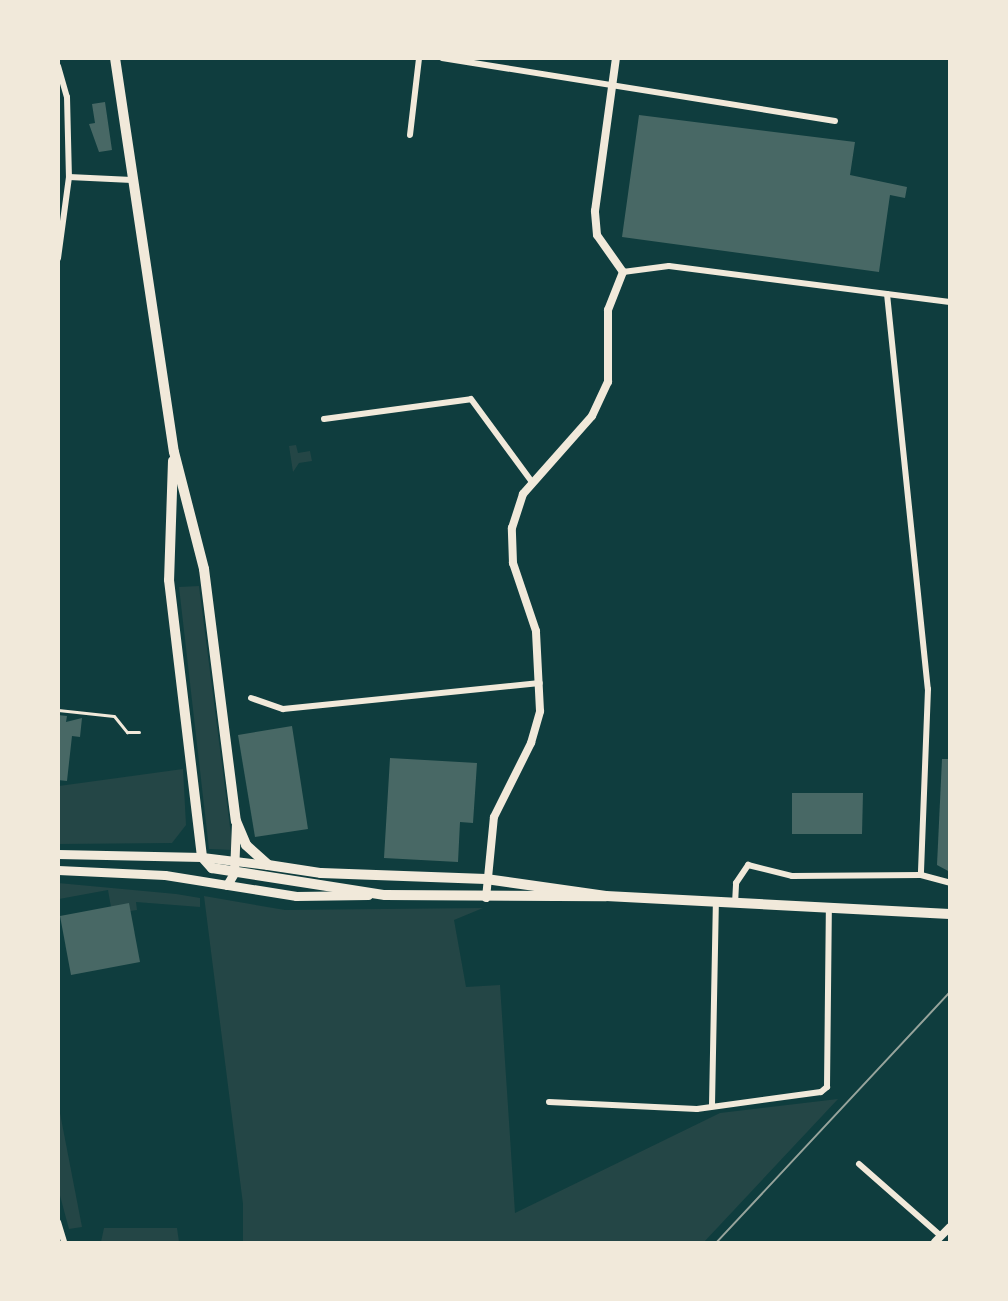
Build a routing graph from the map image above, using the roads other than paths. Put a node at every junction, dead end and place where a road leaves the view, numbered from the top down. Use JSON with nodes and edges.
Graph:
{"nodes":[{"id":1,"x":115,"y":58,"type":"edge"},
{"id":2,"x":419,"y":58,"type":"edge"},
{"id":3,"x":442,"y":58,"type":"edge"},
{"id":4,"x":616,"y":58,"type":"edge"},
{"id":5,"x":58,"y":66,"type":"edge"},
{"id":6,"x":613,"y":84,"type":"junction"},
{"id":7,"x":835,"y":120,"type":"dead end"},
{"id":8,"x":410,"y":135,"type":"dead end"},
{"id":9,"x":69,"y":177,"type":"junction"},
{"id":10,"x":132,"y":180,"type":"junction"},
{"id":11,"x":58,"y":258,"type":"edge"},
{"id":12,"x":623,"y":272,"type":"junction"},
{"id":13,"x":887,"y":294,"type":"junction"},
{"id":14,"x":950,"y":302,"type":"edge"},
{"id":15,"x":324,"y":419,"type":"dead end"},
{"id":16,"x":174,"y":452,"type":"junction"},
{"id":17,"x":532,"y":482,"type":"junction"},
{"id":18,"x":540,"y":683,"type":"junction"},
{"id":19,"x":251,"y":698,"type":"dead end"},
{"id":20,"x":58,"y":710,"type":"edge"},
{"id":21,"x":139,"y":732,"type":"dead end"},
{"id":22,"x":236,"y":821,"type":"junction"},
{"id":23,"x":58,"y":854,"type":"edge"},
{"id":24,"x":202,"y":857,"type":"junction"},
{"id":25,"x":236,"y":860,"type":"junction"},
{"id":26,"x":268,"y":865,"type":"junction"},
{"id":27,"x":58,"y":870,"type":"edge"},
{"id":28,"x":234,"y":873,"type":"junction"},
{"id":29,"x":921,"y":875,"type":"junction"},
{"id":30,"x":486,"y":879,"type":"junction"},
{"id":31,"x":950,"y":883,"type":"edge"},
{"id":32,"x":227,"y":885,"type":"junction"},
{"id":33,"x":385,"y":895,"type":"junction"},
{"id":34,"x":606,"y":896,"type":"junction"},
{"id":35,"x":486,"y":898,"type":"junction"},
{"id":36,"x":716,"y":903,"type":"junction"},
{"id":37,"x":735,"y":904,"type":"junction"},
{"id":38,"x":829,"y":909,"type":"junction"},
{"id":39,"x":950,"y":914,"type":"edge"},
{"id":40,"x":549,"y":1102,"type":"dead end"},
{"id":41,"x":712,"y":1105,"type":"junction"},
{"id":42,"x":859,"y":1164,"type":"dead end"},
{"id":43,"x":58,"y":1221,"type":"edge"},
{"id":44,"x":950,"y":1227,"type":"edge"},
{"id":45,"x":938,"y":1239,"type":"edge"},
{"id":46,"x":64,"y":1242,"type":"edge"}],
"edges":[{"from":1,"to":10,"type":"highway"},
{"from":2,"to":8,"type":"street"},
{"from":3,"to":6,"type":"street"},
{"from":4,"to":6,"type":"street"},
{"from":5,"to":9,"type":"street"},
{"from":6,"to":7,"type":"street"},
{"from":6,"to":12,"type":"street"},
{"from":9,"to":10,"type":"street"},
{"from":9,"to":11,"type":"street"},
{"from":10,"to":16,"type":"highway"},
{"from":12,"to":13,"type":"street"},
{"from":12,"to":17,"type":"street"},
{"from":13,"to":14,"type":"street"},
{"from":13,"to":29,"type":"street"},
{"from":15,"to":17,"type":"street"},
{"from":16,"to":22,"type":"highway"},
{"from":16,"to":24,"type":"highway"},
{"from":17,"to":18,"type":"street"},
{"from":18,"to":19,"type":"street"},
{"from":18,"to":30,"type":"street"},
{"from":20,"to":21,"type":"lane"},
{"from":22,"to":25,"type":"main road"},
{"from":22,"to":26,"type":"highway"},
{"from":23,"to":24,"type":"main road"},
{"from":24,"to":25,"type":"main road"},
{"from":24,"to":28,"type":"highway"},
{"from":25,"to":26,"type":"main road"},
{"from":25,"to":28,"type":"main road"},
{"from":26,"to":30,"type":"highway"},
{"from":27,"to":32,"type":"main road"},
{"from":28,"to":32,"type":"main road"},
{"from":28,"to":33,"type":"highway"},
{"from":29,"to":31,"type":"street"},
{"from":29,"to":37,"type":"street"},
{"from":30,"to":34,"type":"highway"},
{"from":30,"to":35,"type":"street"},
{"from":32,"to":33,"type":"main road"},
{"from":33,"to":35,"type":"highway"},
{"from":34,"to":35,"type":"highway"},
{"from":34,"to":36,"type":"highway"},
{"from":36,"to":37,"type":"highway"},
{"from":36,"to":41,"type":"street"},
{"from":37,"to":38,"type":"highway"},
{"from":38,"to":39,"type":"highway"},
{"from":38,"to":41,"type":"street"},
{"from":40,"to":41,"type":"street"},
{"from":42,"to":45,"type":"street"},
{"from":43,"to":46,"type":"street"},
{"from":44,"to":45,"type":"main road"}]}
